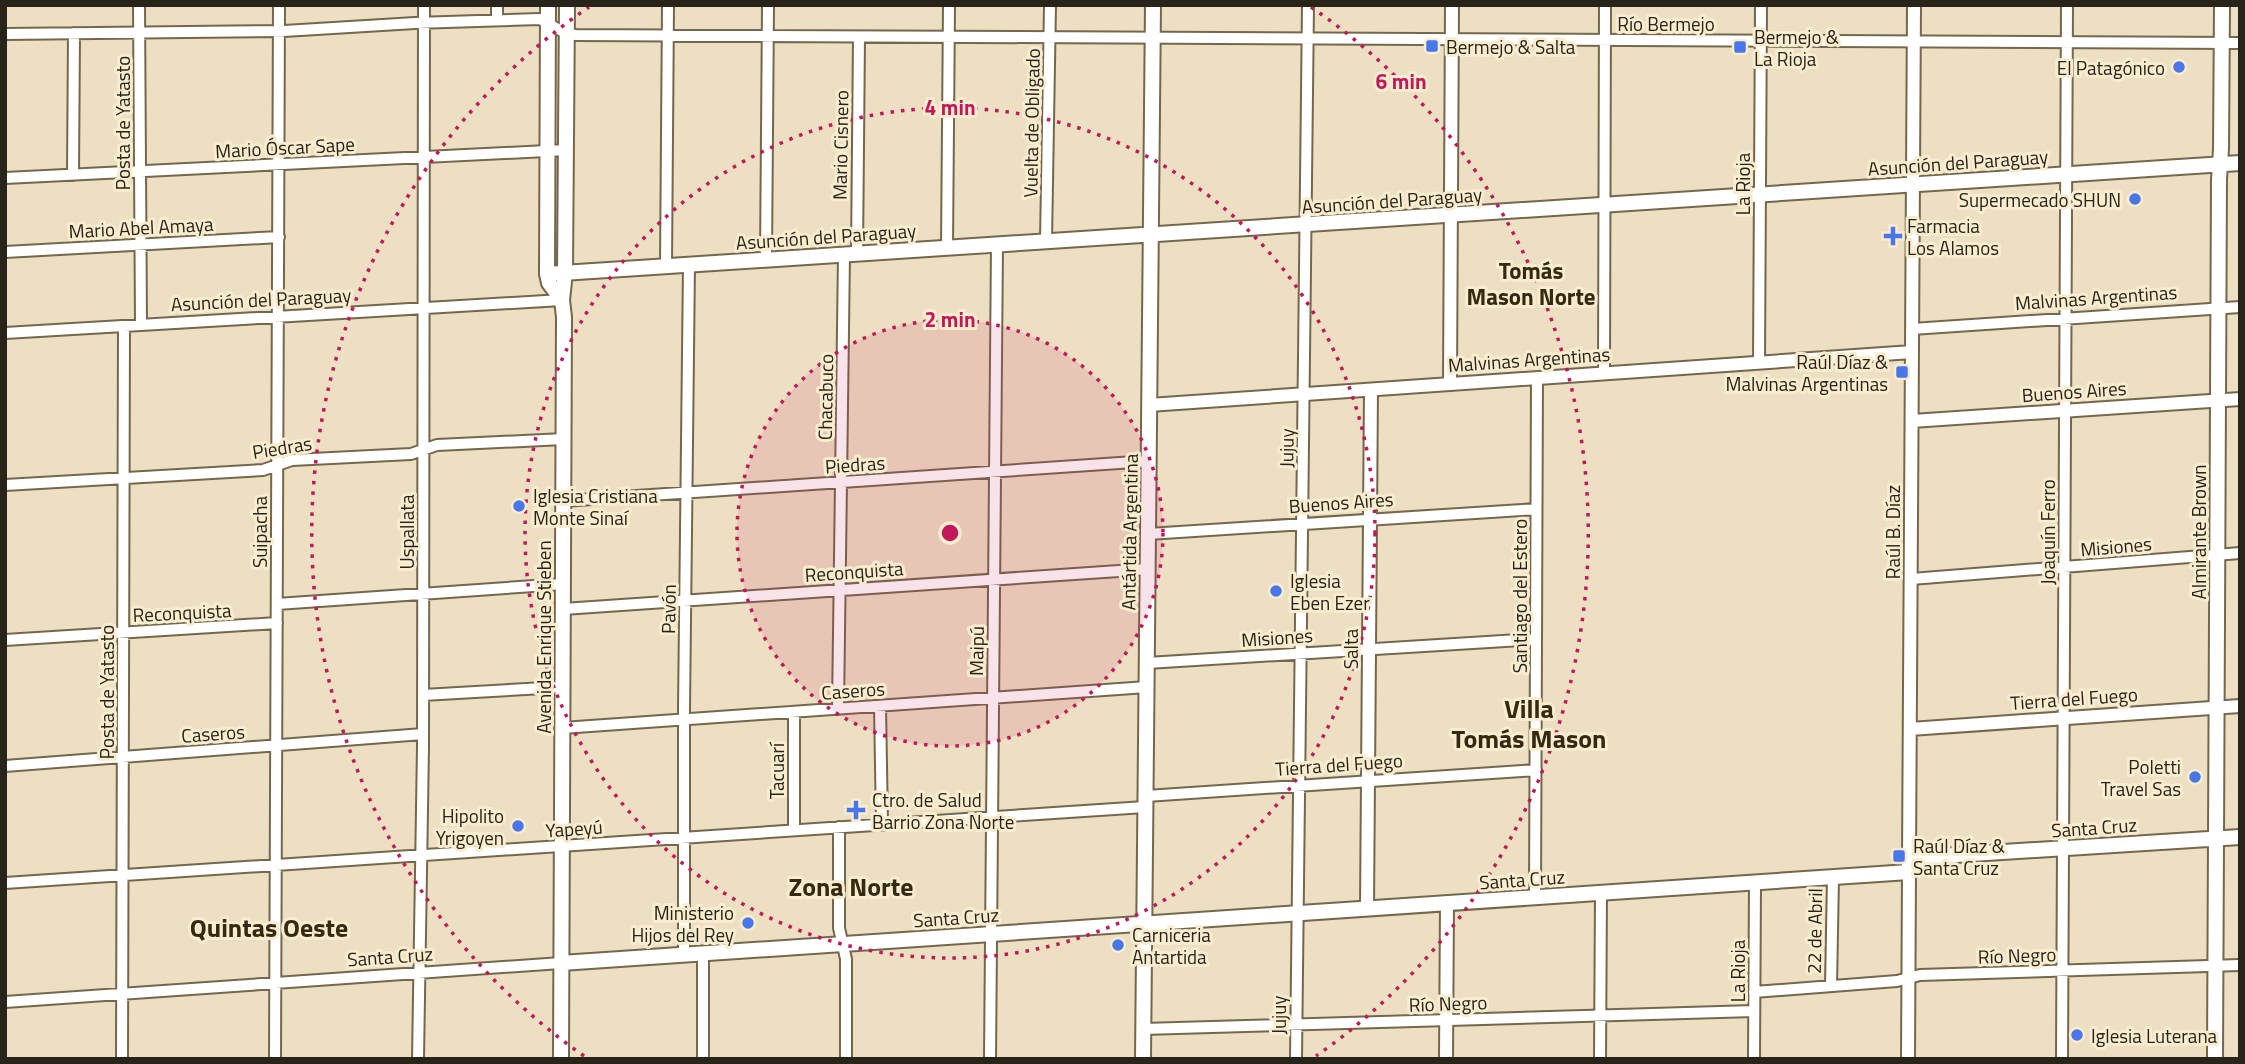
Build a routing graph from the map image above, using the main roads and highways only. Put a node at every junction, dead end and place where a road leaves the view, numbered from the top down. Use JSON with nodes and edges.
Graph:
{"nodes":[{"id":1,"x":548,"y":5,"type":"edge"},
{"id":2,"x":567,"y":5,"type":"edge"},
{"id":3,"x":1153,"y":5,"type":"edge"},
{"id":4,"x":2222,"y":5,"type":"edge"},
{"id":5,"x":2240,"y":163,"type":"edge"},
{"id":6,"x":2220,"y":164,"type":"junction"},
{"id":7,"x":1151,"y":235,"type":"junction"},
{"id":8,"x":565,"y":272,"type":"junction"},
{"id":9,"x":547,"y":274,"type":"junction"},
{"id":10,"x":562,"y":300,"type":"junction"},
{"id":11,"x":2240,"y":837,"type":"edge"},
{"id":12,"x":2216,"y":838,"type":"junction"},
{"id":13,"x":1144,"y":923,"type":"junction"},
{"id":14,"x":561,"y":963,"type":"junction"},
{"id":15,"x":561,"y":1059,"type":"edge"},
{"id":16,"x":1143,"y":1059,"type":"edge"},
{"id":17,"x":2215,"y":1059,"type":"edge"}],
"edges":[{"from":1,"to":9,"type":"main road"},
{"from":2,"to":8,"type":"main road","name":"Avenida Enrique Stieben"},
{"from":3,"to":7,"type":"main road","name":"Antártida Argentina"},
{"from":4,"to":6,"type":"main road","name":"Almirante Brown"},
{"from":5,"to":6,"type":"main road","name":"Asunción del Paraguay"},
{"from":6,"to":7,"type":"main road","name":"Asunción del Paraguay"},
{"from":6,"to":12,"type":"main road","name":"Almirante Brown"},
{"from":7,"to":8,"type":"main road","name":"Asunción del Paraguay"},
{"from":7,"to":13,"type":"main road","name":"Antártida Argentina"},
{"from":8,"to":9,"type":"main road","name":"Asunción del Paraguay"},
{"from":8,"to":10,"type":"main road","name":"Avenida Enrique Stieben"},
{"from":9,"to":10,"type":"main road"},
{"from":10,"to":14,"type":"main road","name":"Avenida Enrique Stieben"},
{"from":11,"to":12,"type":"main road","name":"Santa Cruz"},
{"from":12,"to":13,"type":"main road","name":"Santa Cruz"},
{"from":12,"to":17,"type":"main road","name":"Almirante Brown"},
{"from":13,"to":14,"type":"main road","name":"Santa Cruz"},
{"from":13,"to":16,"type":"main road","name":"Antártida Argentina"},
{"from":14,"to":15,"type":"main road","name":"Avenida Enrique Stieben"}]}
